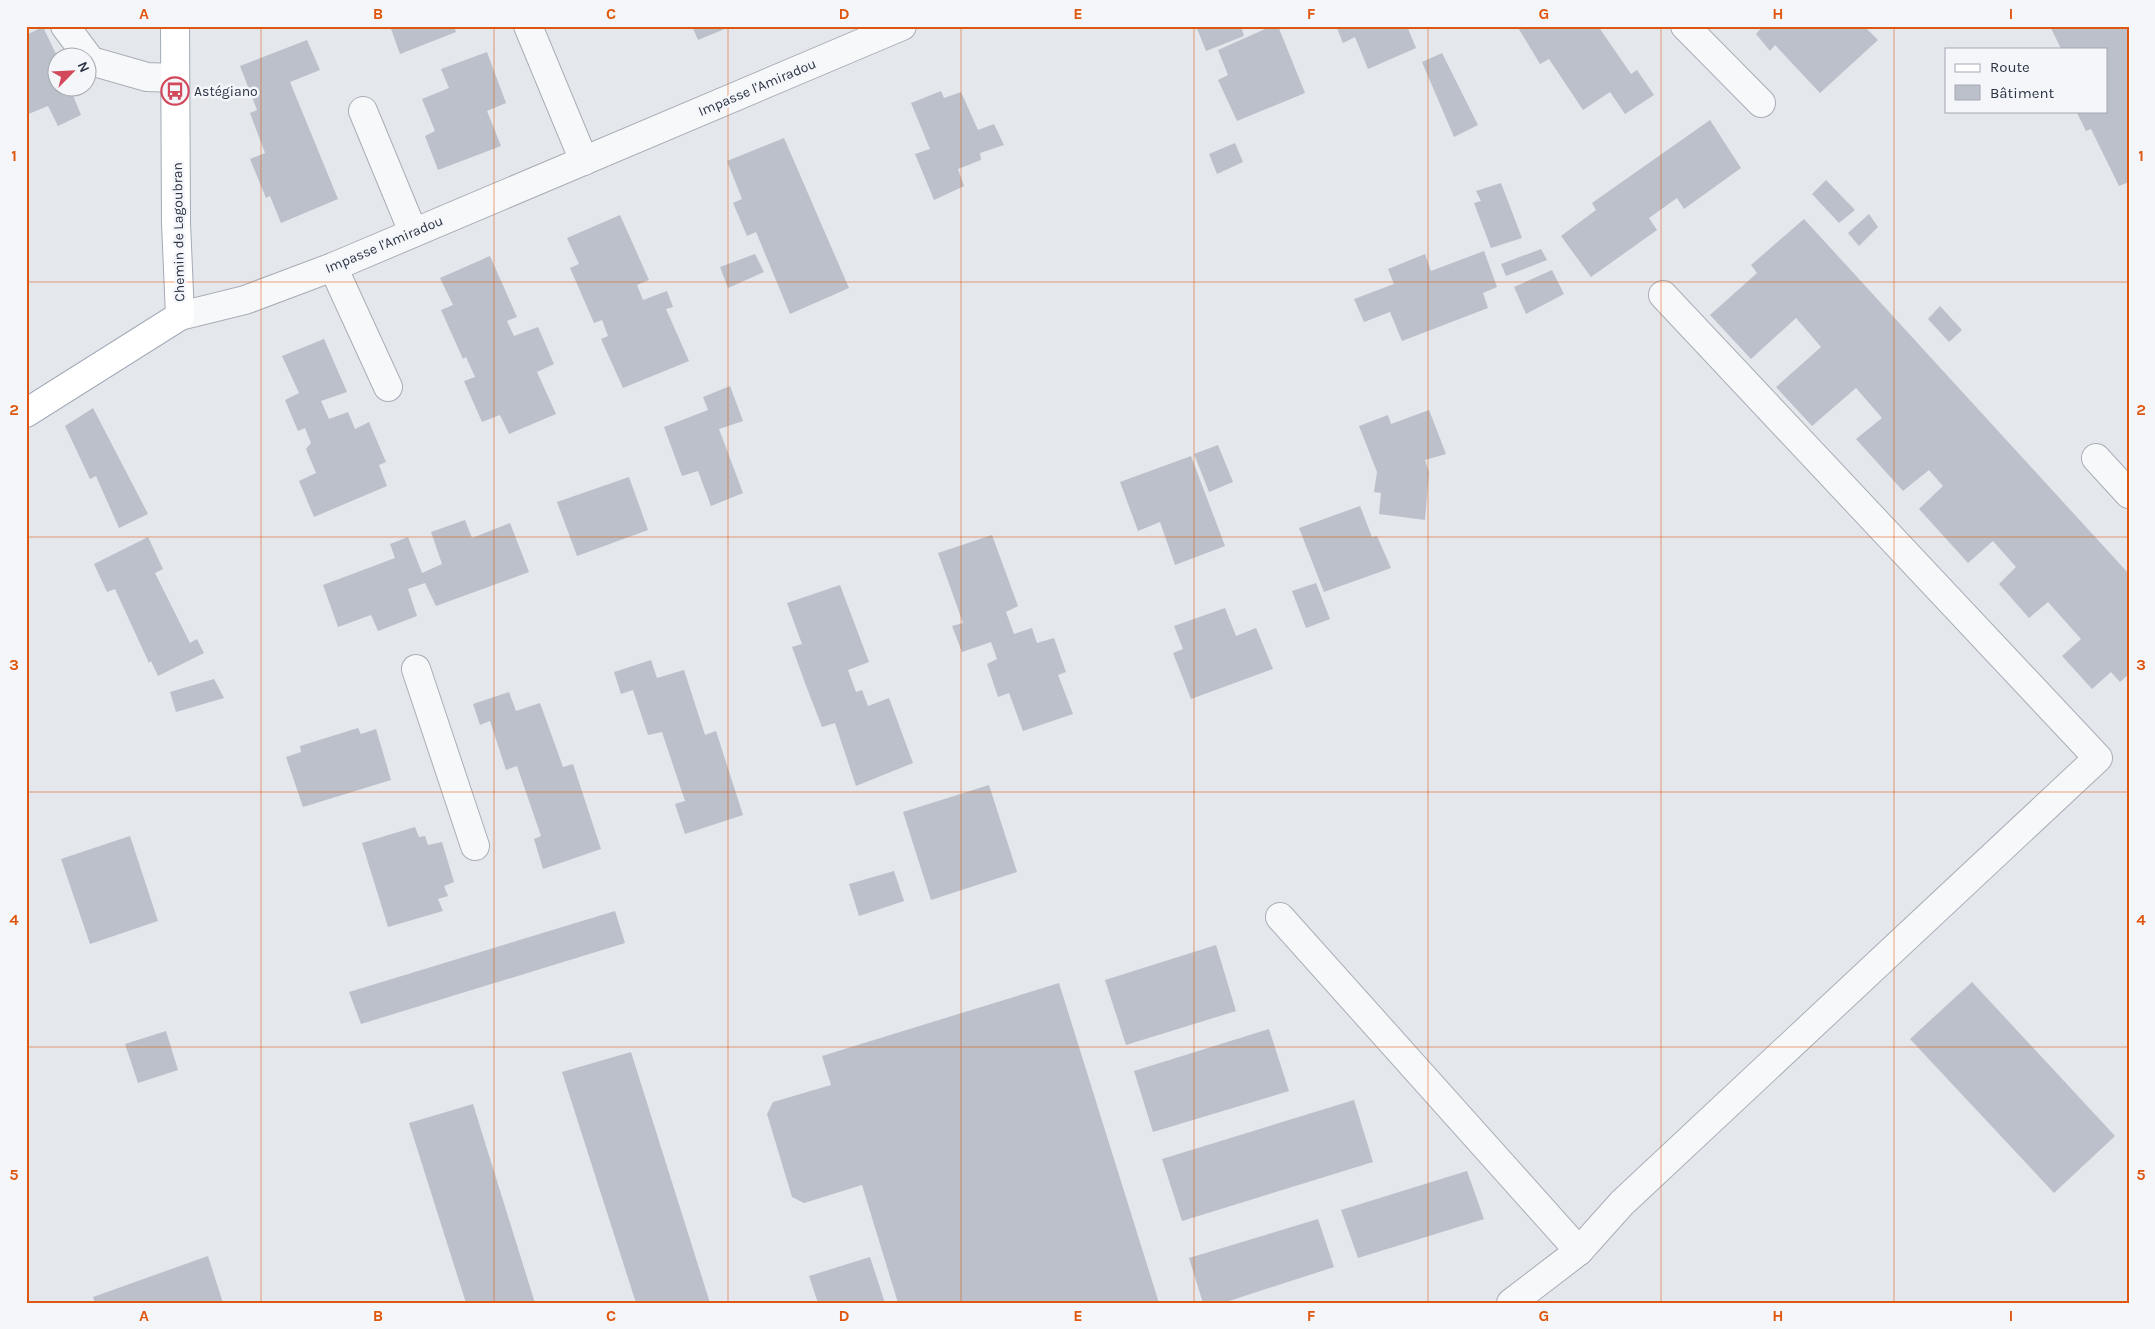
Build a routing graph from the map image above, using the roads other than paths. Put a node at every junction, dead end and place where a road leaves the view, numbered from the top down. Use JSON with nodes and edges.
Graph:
{"nodes":[{"id":1,"x":65,"y":26,"type":"edge"},
{"id":2,"x":175,"y":26,"type":"edge"},
{"id":3,"x":528,"y":26,"type":"edge"},
{"id":4,"x":902,"y":26,"type":"edge"},
{"id":5,"x":1685,"y":26,"type":"edge"},
{"id":6,"x":175,"y":78,"type":"junction"},
{"id":7,"x":1761,"y":103,"type":"dead end"},
{"id":8,"x":363,"y":111,"type":"dead end"},
{"id":9,"x":584,"y":161,"type":"junction"},
{"id":10,"x":413,"y":232,"type":"junction"},
{"id":11,"x":333,"y":267,"type":"junction"},
{"id":12,"x":1663,"y":295,"type":"dead end"},
{"id":13,"x":180,"y":316,"type":"junction"},
{"id":14,"x":388,"y":387,"type":"dead end"},
{"id":15,"x":26,"y":413,"type":"edge"},
{"id":16,"x":2096,"y":458,"type":"dead end"},
{"id":17,"x":2129,"y":494,"type":"edge"},
{"id":18,"x":416,"y":669,"type":"dead end"},
{"id":19,"x":475,"y":846,"type":"dead end"},
{"id":20,"x":1280,"y":917,"type":"dead end"},
{"id":21,"x":1579,"y":1251,"type":"junction"},
{"id":22,"x":1511,"y":1303,"type":"edge"}],
"edges":[{"from":1,"to":6,"type":"street"},
{"from":2,"to":6,"type":"main road","name":"Chemin de Lagoubran"},
{"from":3,"to":9,"type":"street"},
{"from":4,"to":9,"type":"street","name":"Impasse l'Amiradou"},
{"from":5,"to":7,"type":"street"},
{"from":6,"to":13,"type":"main road","name":"Chemin de Lagoubran"},
{"from":8,"to":10,"type":"street"},
{"from":9,"to":10,"type":"street","name":"Impasse l'Amiradou"},
{"from":10,"to":11,"type":"street","name":"Impasse l'Amiradou"},
{"from":11,"to":13,"type":"street","name":"Impasse l'Amiradou"},
{"from":11,"to":14,"type":"street"},
{"from":12,"to":21,"type":"street"},
{"from":13,"to":15,"type":"main road","name":"Chemin de Lagoubran"},
{"from":16,"to":17,"type":"street"},
{"from":18,"to":19,"type":"street"},
{"from":20,"to":21,"type":"street"},
{"from":21,"to":22,"type":"street"}]}
